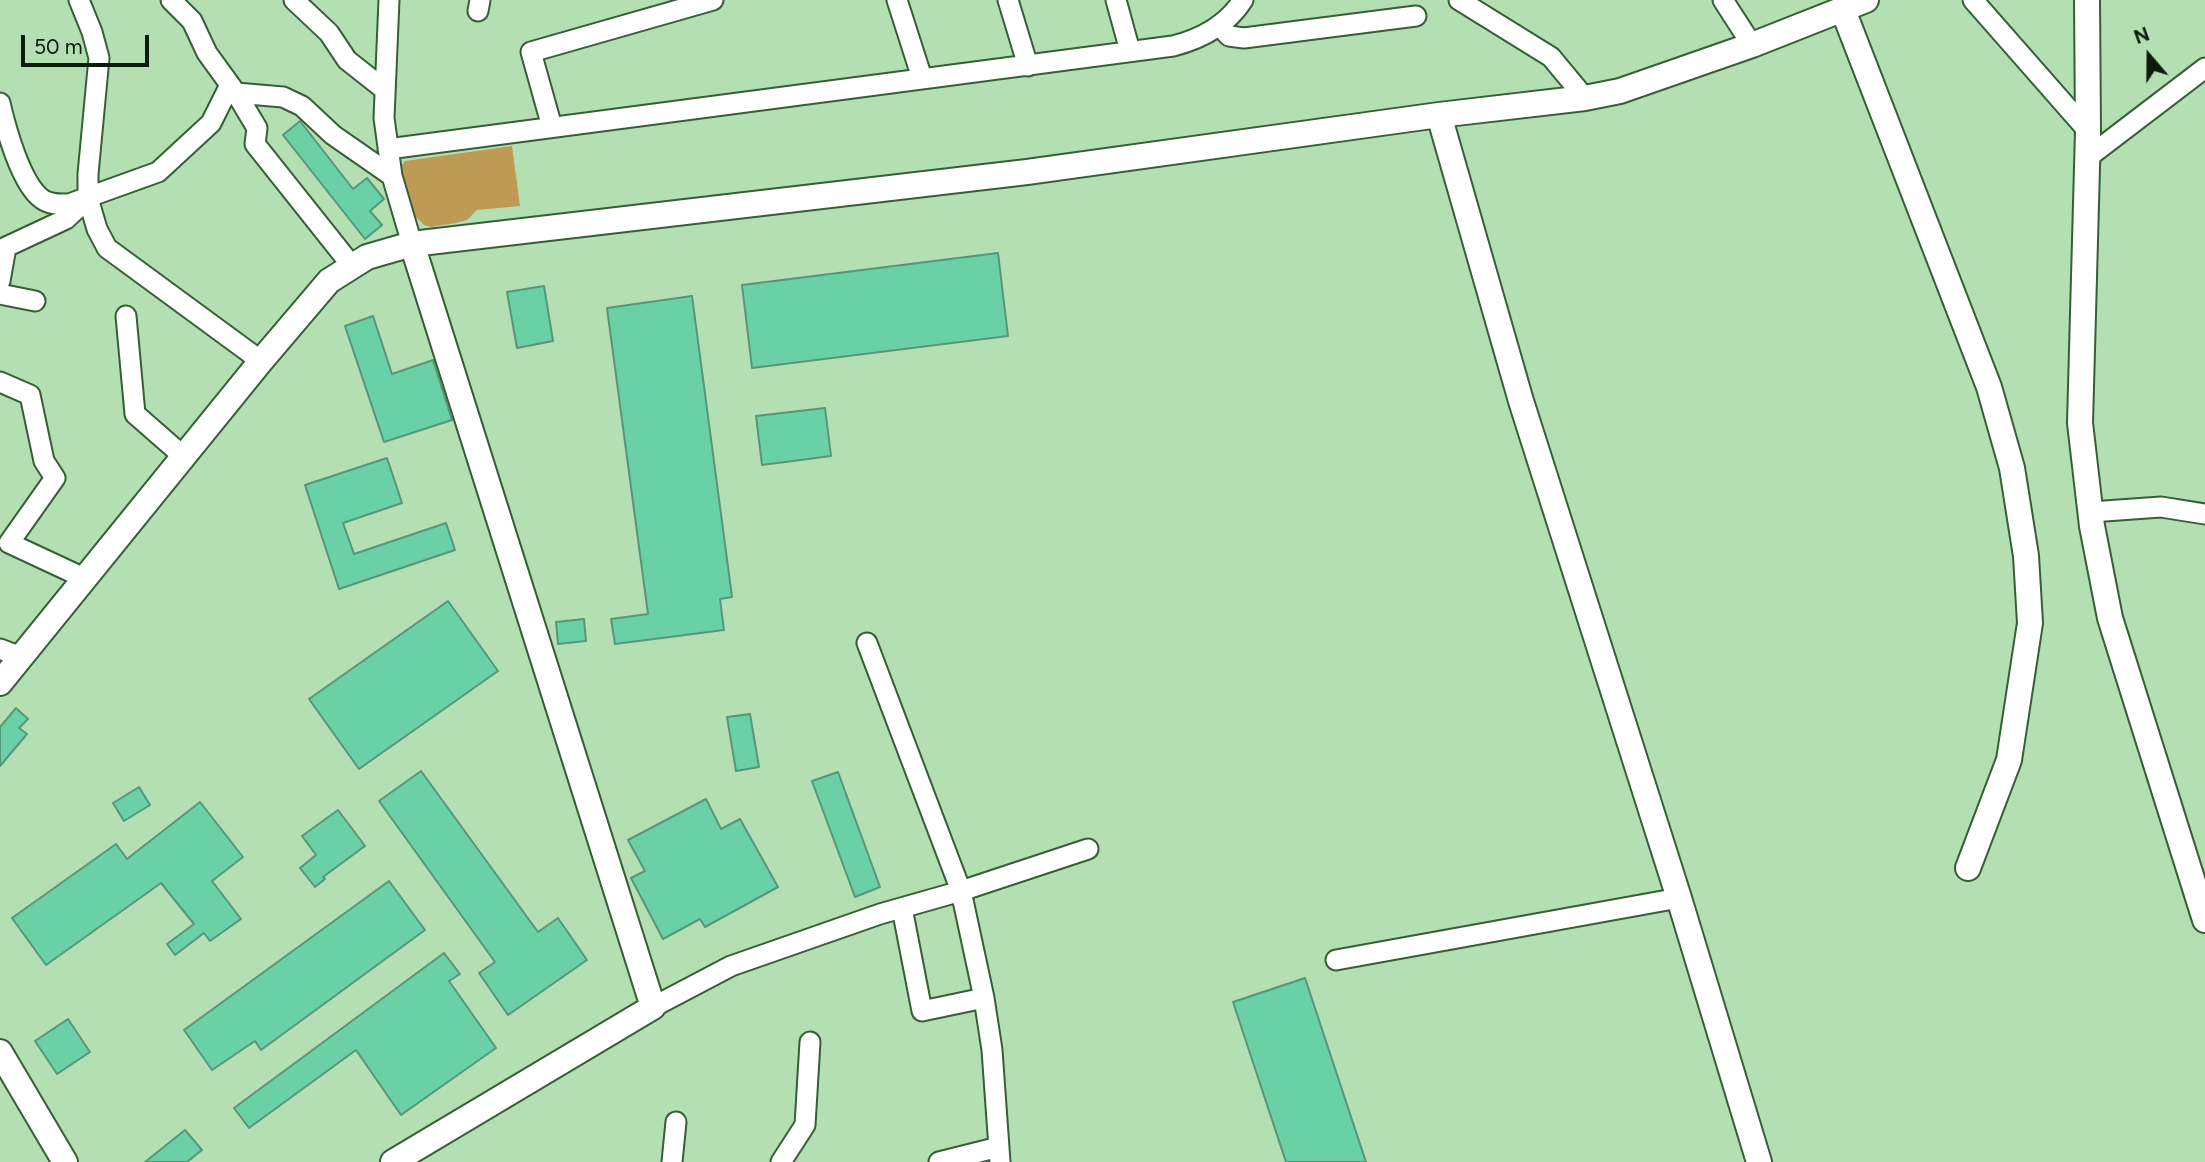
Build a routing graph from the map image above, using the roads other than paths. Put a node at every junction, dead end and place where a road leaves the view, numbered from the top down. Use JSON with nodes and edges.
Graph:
{"nodes":[{"id":1,"x":79,"y":0,"type":"edge"},
{"id":2,"x":171,"y":0,"type":"edge"},
{"id":3,"x":294,"y":0,"type":"edge"},
{"id":4,"x":389,"y":0,"type":"edge"},
{"id":5,"x":713,"y":0,"type":"edge"},
{"id":6,"x":897,"y":0,"type":"edge"},
{"id":7,"x":1008,"y":0,"type":"edge"},
{"id":8,"x":1116,"y":0,"type":"edge"},
{"id":9,"x":1243,"y":0,"type":"edge"},
{"id":10,"x":1459,"y":0,"type":"edge"},
{"id":11,"x":1723,"y":0,"type":"edge"},
{"id":12,"x":1866,"y":0,"type":"edge"},
{"id":13,"x":1973,"y":0,"type":"edge"},
{"id":14,"x":2087,"y":0,"type":"edge"},
{"id":15,"x":1843,"y":10,"type":"junction"},
{"id":16,"x":1416,"y":16,"type":"dead end"},
{"id":17,"x":1219,"y":25,"type":"junction"},
{"id":18,"x":1752,"y":45,"type":"junction"},
{"id":19,"x":1130,"y":51,"type":"junction"},
{"id":20,"x":1028,"y":66,"type":"junction"},
{"id":21,"x":2205,"y":68,"type":"edge"},
{"id":22,"x":922,"y":78,"type":"junction"},
{"id":23,"x":233,"y":89,"type":"junction"},
{"id":24,"x":385,"y":90,"type":"junction"},
{"id":25,"x":1585,"y":98,"type":"junction"},
{"id":26,"x":0,"y":103,"type":"edge"},
{"id":27,"x":1438,"y":115,"type":"junction"},
{"id":28,"x":552,"y":127,"type":"junction"},
{"id":29,"x":2088,"y":131,"type":"junction"},
{"id":30,"x":388,"y":149,"type":"junction"},
{"id":31,"x":2087,"y":158,"type":"junction"},
{"id":32,"x":392,"y":176,"type":"junction"},
{"id":33,"x":88,"y":198,"type":"junction"},
{"id":34,"x":412,"y":244,"type":"junction"},
{"id":35,"x":352,"y":266,"type":"junction"},
{"id":36,"x":0,"y":281,"type":"edge"},
{"id":37,"x":0,"y":294,"type":"edge"},
{"id":38,"x":35,"y":301,"type":"dead end"},
{"id":39,"x":126,"y":316,"type":"dead end"},
{"id":40,"x":261,"y":361,"type":"junction"},
{"id":41,"x":0,"y":382,"type":"edge"},
{"id":42,"x":183,"y":456,"type":"junction"},
{"id":43,"x":2091,"y":512,"type":"junction"},
{"id":44,"x":2205,"y":514,"type":"edge"},
{"id":45,"x":5,"y":542,"type":"edge"},
{"id":46,"x":84,"y":578,"type":"junction"},
{"id":47,"x":867,"y":643,"type":"dead end"},
{"id":48,"x":10,"y":653,"type":"edge"},
{"id":49,"x":0,"y":683,"type":"edge"},
{"id":50,"x":1088,"y":849,"type":"dead end"},
{"id":51,"x":1968,"y":867,"type":"dead end"},
{"id":52,"x":961,"y":891,"type":"junction"},
{"id":53,"x":1679,"y":898,"type":"junction"},
{"id":54,"x":902,"y":908,"type":"junction"},
{"id":55,"x":2205,"y":920,"type":"edge"},
{"id":56,"x":1336,"y":960,"type":"dead end"},
{"id":57,"x":984,"y":998,"type":"junction"},
{"id":58,"x":653,"y":1006,"type":"junction"},
{"id":59,"x":810,"y":1042,"type":"dead end"},
{"id":60,"x":0,"y":1052,"type":"edge"},
{"id":61,"x":676,"y":1122,"type":"dead end"},
{"id":62,"x":999,"y":1154,"type":"edge"},
{"id":63,"x":65,"y":1162,"type":"edge"},
{"id":64,"x":393,"y":1162,"type":"edge"},
{"id":65,"x":672,"y":1162,"type":"edge"},
{"id":66,"x":781,"y":1162,"type":"edge"},
{"id":67,"x":939,"y":1162,"type":"edge"},
{"id":68,"x":1759,"y":1162,"type":"edge"}],
"edges":[{"from":1,"to":33,"type":"street"},
{"from":2,"to":23,"type":"street"},
{"from":3,"to":24,"type":"street"},
{"from":4,"to":24,"type":"street"},
{"from":5,"to":28,"type":"street"},
{"from":6,"to":22,"type":"street"},
{"from":7,"to":20,"type":"street"},
{"from":8,"to":19,"type":"street"},
{"from":9,"to":17,"type":"street"},
{"from":10,"to":25,"type":"street"},
{"from":11,"to":18,"type":"street"},
{"from":12,"to":15,"type":"street"},
{"from":13,"to":29,"type":"street"},
{"from":14,"to":29,"type":"street"},
{"from":15,"to":18,"type":"street"},
{"from":15,"to":51,"type":"street"},
{"from":16,"to":17,"type":"street"},
{"from":17,"to":19,"type":"street"},
{"from":18,"to":25,"type":"street"},
{"from":19,"to":20,"type":"street"},
{"from":20,"to":22,"type":"street"},
{"from":21,"to":31,"type":"street"},
{"from":22,"to":28,"type":"street"},
{"from":23,"to":32,"type":"street"},
{"from":23,"to":33,"type":"street"},
{"from":23,"to":35,"type":"street"},
{"from":24,"to":30,"type":"street"},
{"from":25,"to":27,"type":"street"},
{"from":26,"to":33,"type":"street"},
{"from":27,"to":34,"type":"street"},
{"from":27,"to":53,"type":"street"},
{"from":28,"to":30,"type":"street"},
{"from":29,"to":31,"type":"street"},
{"from":30,"to":32,"type":"street"},
{"from":31,"to":43,"type":"street"},
{"from":32,"to":34,"type":"street"},
{"from":33,"to":36,"type":"street"},
{"from":33,"to":40,"type":"street"},
{"from":34,"to":35,"type":"street"},
{"from":34,"to":58,"type":"street"},
{"from":35,"to":40,"type":"street"},
{"from":37,"to":38,"type":"street"},
{"from":39,"to":42,"type":"street"},
{"from":40,"to":42,"type":"street"},
{"from":41,"to":45,"type":"street"},
{"from":42,"to":46,"type":"street"},
{"from":43,"to":44,"type":"street"},
{"from":43,"to":55,"type":"street"},
{"from":45,"to":46,"type":"street"},
{"from":46,"to":48,"type":"street"},
{"from":47,"to":52,"type":"street"},
{"from":48,"to":49,"type":"street"},
{"from":50,"to":52,"type":"street"},
{"from":52,"to":54,"type":"street"},
{"from":52,"to":57,"type":"street"},
{"from":53,"to":56,"type":"street"},
{"from":53,"to":68,"type":"street"},
{"from":54,"to":57,"type":"street"},
{"from":54,"to":58,"type":"street"},
{"from":57,"to":62,"type":"street"},
{"from":58,"to":64,"type":"street"},
{"from":59,"to":66,"type":"street"},
{"from":60,"to":63,"type":"street"},
{"from":61,"to":65,"type":"street"},
{"from":62,"to":67,"type":"street"}]}
